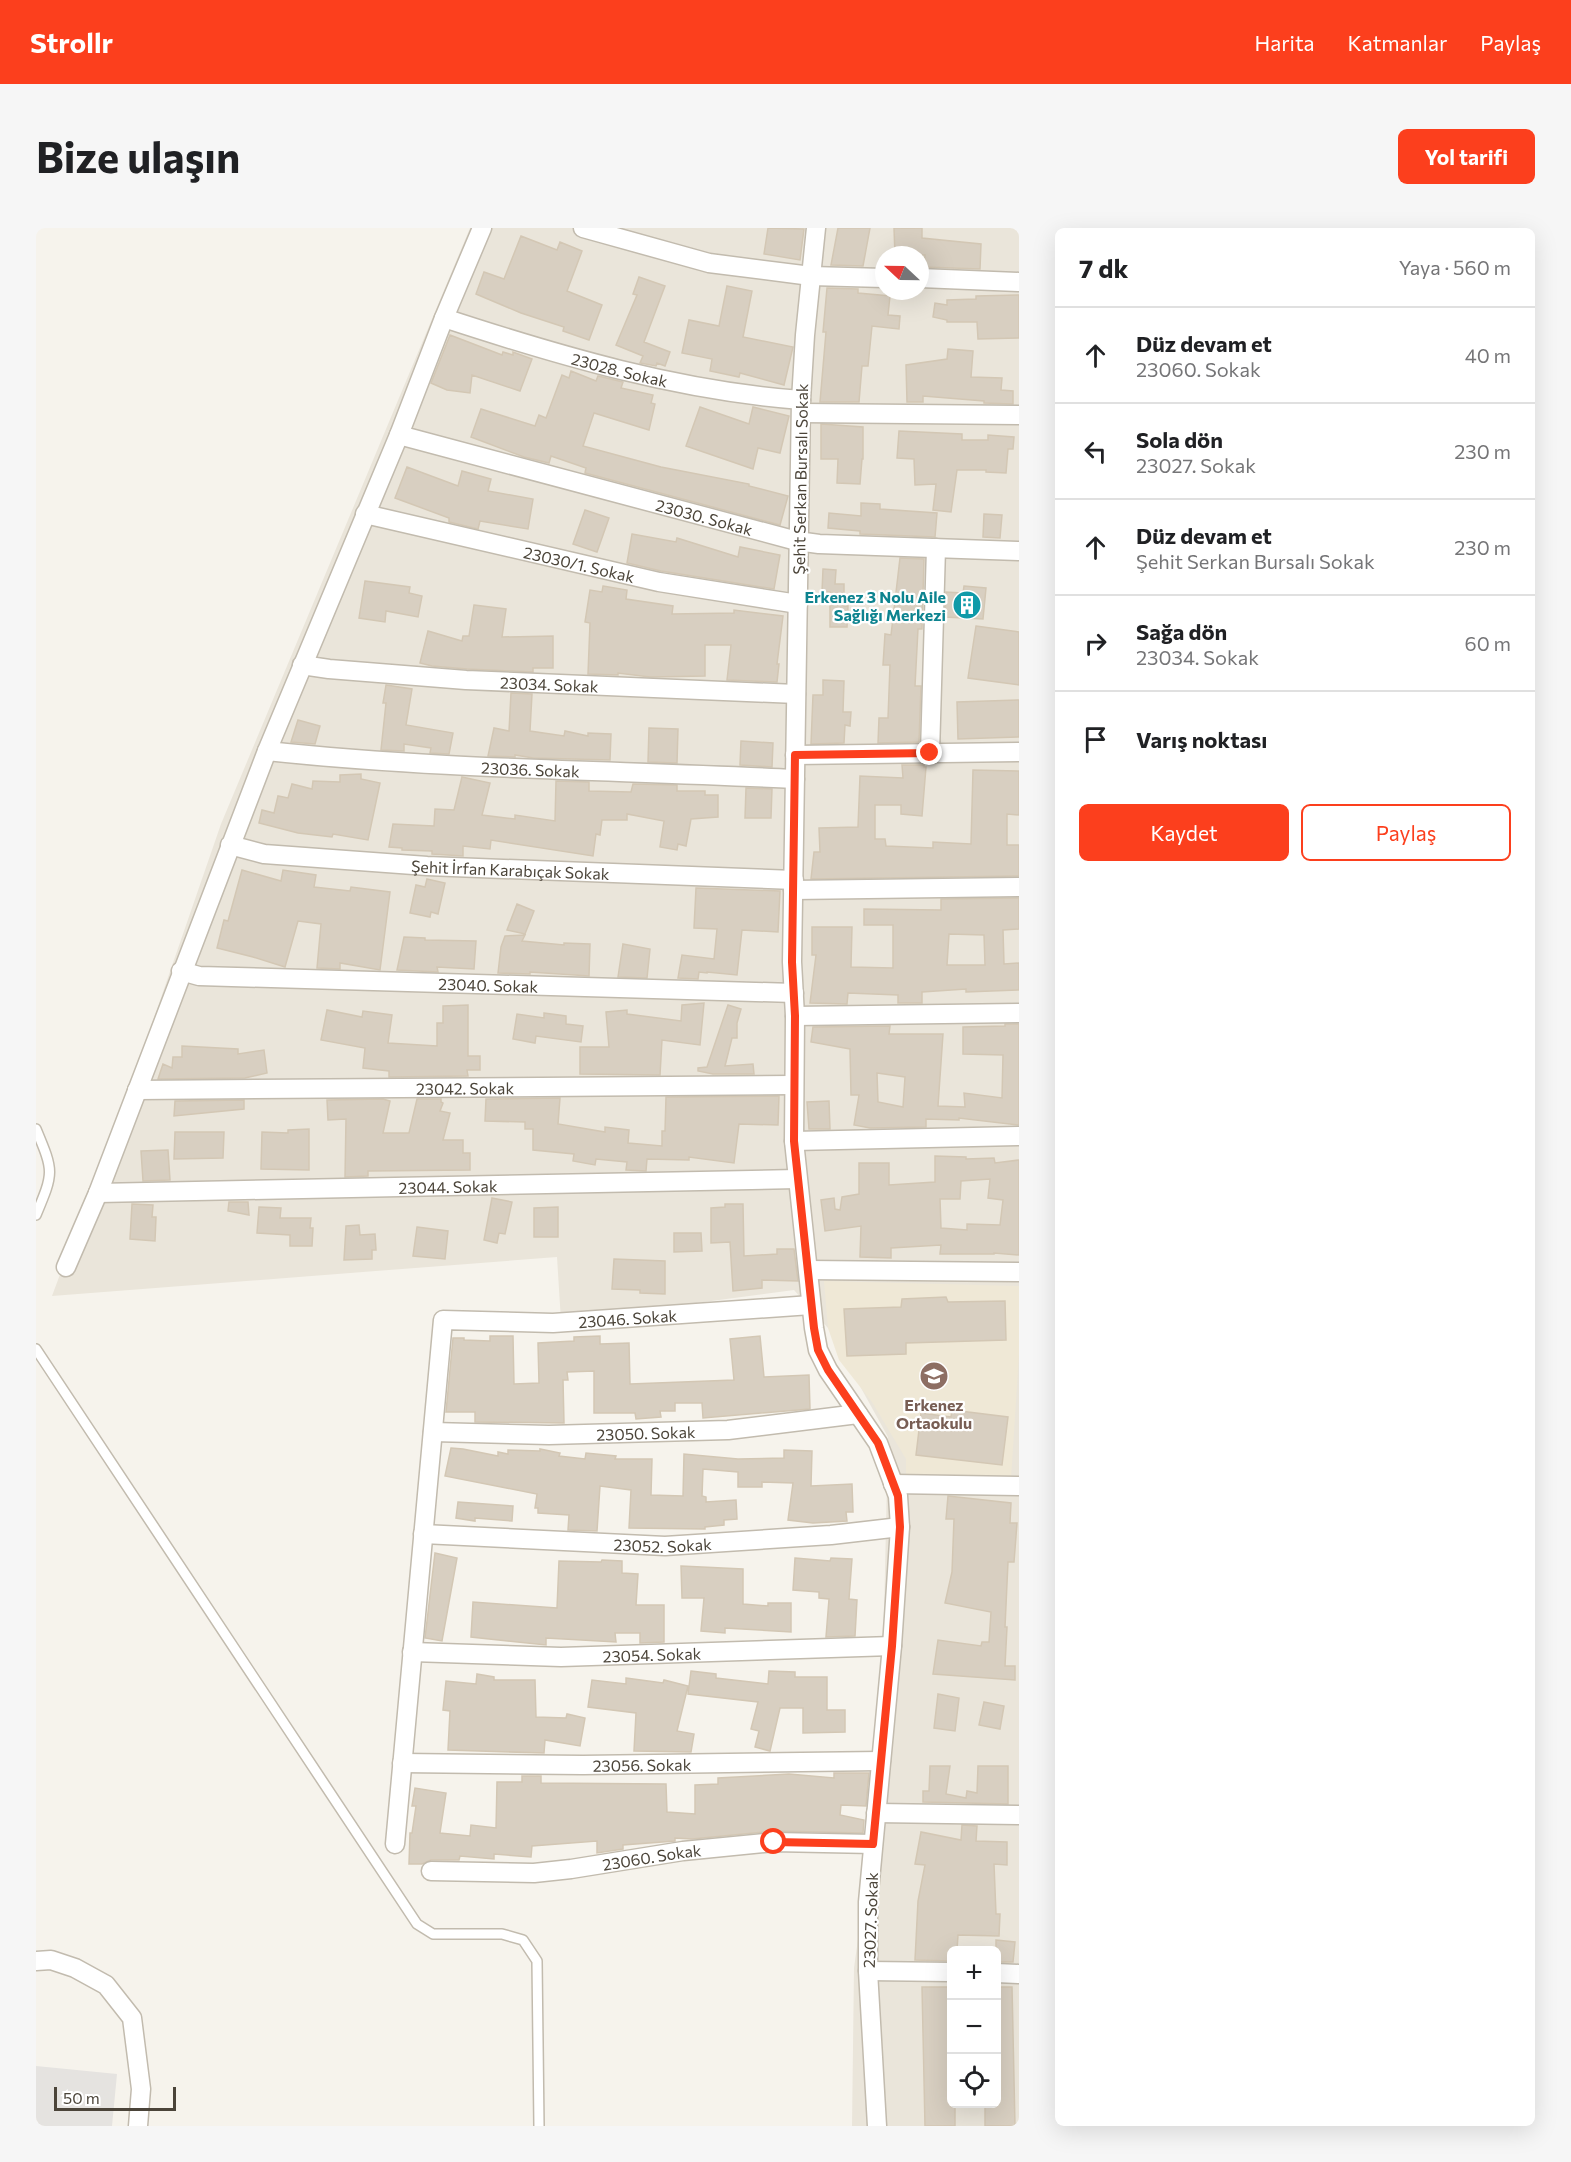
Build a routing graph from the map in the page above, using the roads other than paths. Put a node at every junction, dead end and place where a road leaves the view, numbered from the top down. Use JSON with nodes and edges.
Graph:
{"nodes":[{"id":1,"x":482,"y":228,"type":"edge"},
{"id":2,"x":583,"y":228,"type":"edge"},
{"id":3,"x":816,"y":228,"type":"edge"},
{"id":4,"x":811,"y":276,"type":"junction"},
{"id":5,"x":875,"y":278,"type":"edge"},
{"id":6,"x":929,"y":278,"type":"edge"},
{"id":7,"x":1019,"y":282,"type":"edge"},
{"id":8,"x":444,"y":318,"type":"junction"},
{"id":9,"x":801,"y":407,"type":"junction"},
{"id":10,"x":1019,"y":415,"type":"edge"},
{"id":11,"x":399,"y":435,"type":"junction"},
{"id":12,"x":365,"y":514,"type":"junction"},
{"id":13,"x":799,"y":541,"type":"junction"},
{"id":14,"x":936,"y":548,"type":"junction"},
{"id":15,"x":1019,"y":551,"type":"edge"},
{"id":16,"x":798,"y":604,"type":"junction"},
{"id":17,"x":302,"y":665,"type":"junction"},
{"id":18,"x":796,"y":694,"type":"junction"},
{"id":19,"x":267,"y":751,"type":"junction"},
{"id":20,"x":1019,"y":752,"type":"edge"},
{"id":21,"x":930,"y":753,"type":"junction"},
{"id":22,"x":795,"y":755,"type":"junction"},
{"id":23,"x":795,"y":779,"type":"junction"},
{"id":24,"x":230,"y":845,"type":"junction"},
{"id":25,"x":794,"y":885,"type":"junction"},
{"id":26,"x":1019,"y":887,"type":"edge"},
{"id":27,"x":181,"y":971,"type":"junction"},
{"id":28,"x":794,"y":993,"type":"junction"},
{"id":29,"x":1019,"y":1013,"type":"edge"},
{"id":30,"x":795,"y":1016,"type":"junction"},
{"id":31,"x":794,"y":1085,"type":"junction"},
{"id":32,"x":136,"y":1090,"type":"junction"},
{"id":33,"x":36,"y":1129,"type":"edge"},
{"id":34,"x":1019,"y":1136,"type":"edge"},
{"id":35,"x":794,"y":1141,"type":"junction"},
{"id":36,"x":797,"y":1179,"type":"junction"},
{"id":37,"x":98,"y":1193,"type":"junction"},
{"id":38,"x":36,"y":1215,"type":"edge"},
{"id":39,"x":66,"y":1267,"type":"dead end"},
{"id":40,"x":808,"y":1270,"type":"junction"},
{"id":41,"x":1019,"y":1272,"type":"edge"},
{"id":42,"x":811,"y":1305,"type":"junction"},
{"id":43,"x":36,"y":1349,"type":"edge"},
{"id":44,"x":858,"y":1414,"type":"junction"},
{"id":45,"x":433,"y":1432,"type":"junction"},
{"id":46,"x":893,"y":1484,"type":"junction"},
{"id":47,"x":1019,"y":1486,"type":"edge"},
{"id":48,"x":900,"y":1527,"type":"junction"},
{"id":49,"x":423,"y":1534,"type":"junction"},
{"id":50,"x":892,"y":1646,"type":"junction"},
{"id":51,"x":412,"y":1652,"type":"junction"},
{"id":52,"x":881,"y":1761,"type":"junction"},
{"id":53,"x":402,"y":1763,"type":"junction"},
{"id":54,"x":876,"y":1813,"type":"junction"},
{"id":55,"x":1019,"y":1815,"type":"edge"},
{"id":56,"x":395,"y":1844,"type":"dead end"},
{"id":57,"x":873,"y":1844,"type":"junction"},
{"id":58,"x":431,"y":1871,"type":"dead end"},
{"id":59,"x":36,"y":1961,"type":"edge"},
{"id":60,"x":868,"y":1971,"type":"junction"},
{"id":61,"x":947,"y":1972,"type":"edge"},
{"id":62,"x":1001,"y":1973,"type":"edge"},
{"id":63,"x":1019,"y":1974,"type":"edge"},
{"id":64,"x":138,"y":2126,"type":"edge"},
{"id":65,"x":539,"y":2126,"type":"edge"},
{"id":66,"x":877,"y":2126,"type":"edge"}],
"edges":[{"from":1,"to":8,"type":"street"},
{"from":2,"to":4,"type":"street"},
{"from":3,"to":4,"type":"street","name":"Şehit Serkan Bursalı Sokak"},
{"from":4,"to":5,"type":"street"},
{"from":4,"to":9,"type":"street","name":"Şehit Serkan Bursalı Sokak"},
{"from":6,"to":7,"type":"street"},
{"from":8,"to":9,"type":"street","name":"23028. Sokak"},
{"from":8,"to":11,"type":"street"},
{"from":9,"to":10,"type":"street","name":"23028. Sokak"},
{"from":9,"to":13,"type":"street","name":"Şehit Serkan Bursalı Sokak"},
{"from":11,"to":12,"type":"street"},
{"from":11,"to":13,"type":"street","name":"23030. Sokak"},
{"from":12,"to":16,"type":"street","name":"23030/1. Sokak"},
{"from":12,"to":17,"type":"street"},
{"from":13,"to":14,"type":"street","name":"23030. Sokak"},
{"from":13,"to":16,"type":"street","name":"Şehit Serkan Bursalı Sokak"},
{"from":14,"to":15,"type":"street","name":"23030. Sokak"},
{"from":14,"to":21,"type":"street"},
{"from":16,"to":18,"type":"street","name":"Şehit Serkan Bursalı Sokak"},
{"from":17,"to":18,"type":"street","name":"23034. Sokak"},
{"from":17,"to":19,"type":"street"},
{"from":18,"to":22,"type":"street","name":"Şehit Serkan Bursalı Sokak"},
{"from":19,"to":23,"type":"street","name":"23036. Sokak"},
{"from":19,"to":24,"type":"street"},
{"from":20,"to":21,"type":"street"},
{"from":21,"to":22,"type":"street"},
{"from":22,"to":23,"type":"street","name":"Şehit Serkan Bursalı Sokak"},
{"from":23,"to":25,"type":"street","name":"Şehit Serkan Bursalı Sokak"},
{"from":24,"to":25,"type":"street","name":"Şehit İrfan Karabıçak Sokak"},
{"from":24,"to":27,"type":"street"},
{"from":25,"to":26,"type":"street","name":"Şehit İrfan Karabıçak Sokak"},
{"from":25,"to":28,"type":"street","name":"Şehit Serkan Bursalı Sokak"},
{"from":27,"to":28,"type":"street","name":"23040. Sokak"},
{"from":27,"to":32,"type":"street"},
{"from":28,"to":30,"type":"street","name":"Şehit Serkan Bursalı Sokak"},
{"from":29,"to":30,"type":"street"},
{"from":30,"to":31,"type":"street","name":"Şehit Serkan Bursalı Sokak"},
{"from":31,"to":32,"type":"street","name":"23042. Sokak"},
{"from":31,"to":35,"type":"street","name":"Şehit Serkan Bursalı Sokak"},
{"from":32,"to":37,"type":"street"},
{"from":33,"to":38,"type":"lane"},
{"from":34,"to":35,"type":"street"},
{"from":35,"to":36,"type":"street","name":"Şehit Serkan Bursalı Sokak"},
{"from":36,"to":37,"type":"street","name":"23044. Sokak"},
{"from":36,"to":40,"type":"street","name":"Şehit Serkan Bursalı Sokak"},
{"from":37,"to":39,"type":"street"},
{"from":40,"to":41,"type":"street"},
{"from":40,"to":42,"type":"street","name":"Şehit Serkan Bursalı Sokak"},
{"from":42,"to":44,"type":"street","name":"23027. Sokak"},
{"from":42,"to":45,"type":"street","name":"23046. Sokak"},
{"from":43,"to":65,"type":"lane"},
{"from":44,"to":45,"type":"street","name":"23050. Sokak"},
{"from":44,"to":46,"type":"street","name":"23027. Sokak"},
{"from":45,"to":49,"type":"street"},
{"from":46,"to":47,"type":"street"},
{"from":46,"to":48,"type":"street","name":"23027. Sokak"},
{"from":48,"to":49,"type":"street","name":"23052. Sokak"},
{"from":48,"to":50,"type":"street","name":"23027. Sokak"},
{"from":49,"to":51,"type":"street"},
{"from":50,"to":51,"type":"street","name":"23054. Sokak"},
{"from":50,"to":52,"type":"street","name":"23027. Sokak"},
{"from":51,"to":53,"type":"street"},
{"from":52,"to":53,"type":"street","name":"23056. Sokak"},
{"from":52,"to":54,"type":"street","name":"23027. Sokak"},
{"from":53,"to":56,"type":"street"},
{"from":54,"to":55,"type":"street"},
{"from":54,"to":57,"type":"street","name":"23027. Sokak"},
{"from":57,"to":58,"type":"street","name":"23060. Sokak"},
{"from":57,"to":60,"type":"street","name":"23027. Sokak"},
{"from":59,"to":64,"type":"street"},
{"from":60,"to":61,"type":"street"},
{"from":60,"to":66,"type":"street","name":"23027. Sokak"},
{"from":62,"to":63,"type":"street"}]}
